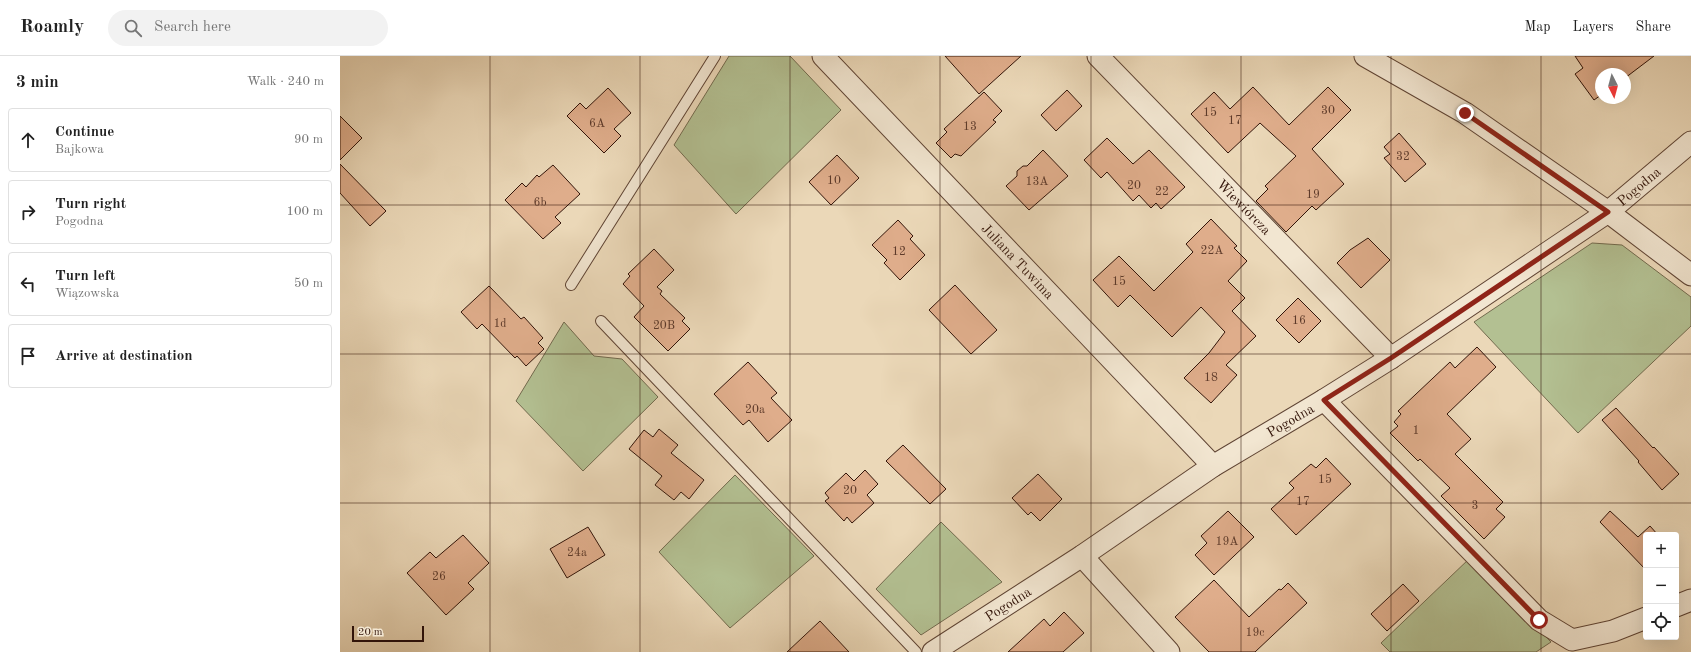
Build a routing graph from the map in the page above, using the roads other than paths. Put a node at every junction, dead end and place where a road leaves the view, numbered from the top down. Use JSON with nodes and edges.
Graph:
{"nodes":[{"id":1,"x":715,"y":56,"type":"edge"},
{"id":2,"x":823,"y":56,"type":"edge"},
{"id":3,"x":1098,"y":56,"type":"edge"},
{"id":4,"x":1365,"y":56,"type":"edge"},
{"id":5,"x":1691,"y":142,"type":"edge"},
{"id":6,"x":1608,"y":212,"type":"junction"},
{"id":7,"x":1691,"y":275,"type":"edge"},
{"id":8,"x":571,"y":285,"type":"dead end"},
{"id":9,"x":601,"y":321,"type":"dead end"},
{"id":10,"x":1391,"y":358,"type":"junction"},
{"id":11,"x":1324,"y":400,"type":"junction"},
{"id":12,"x":1213,"y":466,"type":"junction"},
{"id":13,"x":1082,"y":556,"type":"junction"},
{"id":14,"x":1691,"y":600,"type":"edge"},
{"id":15,"x":1679,"y":605,"type":"edge"},
{"id":16,"x":1643,"y":619,"type":"edge"},
{"id":17,"x":916,"y":652,"type":"edge"},
{"id":18,"x":933,"y":652,"type":"edge"},
{"id":19,"x":1169,"y":652,"type":"edge"}],
"edges":[{"from":1,"to":8,"type":"lane"},
{"from":2,"to":12,"type":"street","name":"Juliana Tuwima"},
{"from":3,"to":10,"type":"street","name":"Wiewiórcza"},
{"from":4,"to":6,"type":"street"},
{"from":5,"to":6,"type":"street","name":"Pogodna"},
{"from":6,"to":7,"type":"street"},
{"from":6,"to":10,"type":"street","name":"Pogodna"},
{"from":9,"to":17,"type":"lane"},
{"from":10,"to":11,"type":"street","name":"Pogodna"},
{"from":11,"to":12,"type":"street","name":"Pogodna"},
{"from":11,"to":16,"type":"street"},
{"from":12,"to":13,"type":"street","name":"Pogodna"},
{"from":13,"to":18,"type":"street","name":"Pogodna"},
{"from":13,"to":19,"type":"street"},
{"from":14,"to":15,"type":"street"}]}
